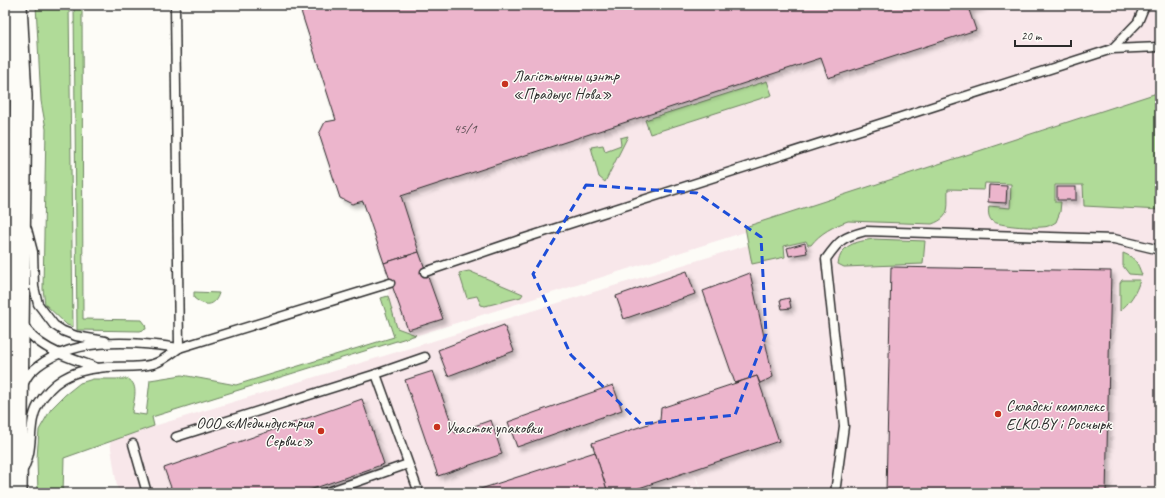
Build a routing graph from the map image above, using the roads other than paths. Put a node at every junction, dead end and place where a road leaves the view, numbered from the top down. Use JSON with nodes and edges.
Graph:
{"nodes":[{"id":1,"x":16,"y":5,"type":"edge"},
{"id":2,"x":175,"y":5,"type":"edge"},
{"id":3,"x":1145,"y":5,"type":"edge"},
{"id":4,"x":1160,"y":47,"type":"edge"},
{"id":5,"x":1112,"y":49,"type":"junction"},
{"id":6,"x":19,"y":219,"type":"junction"},
{"id":7,"x":1160,"y":250,"type":"edge"},
{"id":8,"x":425,"y":272,"type":"dead end"},
{"id":9,"x":390,"y":283,"type":"dead end"},
{"id":10,"x":18,"y":314,"type":"junction"},
{"id":11,"x":117,"y":344,"type":"junction"},
{"id":12,"x":179,"y":348,"type":"junction"},
{"id":13,"x":59,"y":353,"type":"junction"},
{"id":14,"x":425,"y":357,"type":"dead end"},
{"id":15,"x":98,"y":368,"type":"junction"},
{"id":16,"x":376,"y":374,"type":"junction"},
{"id":17,"x":17,"y":394,"type":"junction"},
{"id":18,"x":176,"y":437,"type":"dead end"},
{"id":19,"x":133,"y":444,"type":"dead end"},
{"id":20,"x":408,"y":464,"type":"junction"},
{"id":21,"x":16,"y":487,"type":"edge"},
{"id":22,"x":147,"y":493,"type":"edge"},
{"id":23,"x":325,"y":493,"type":"edge"},
{"id":24,"x":419,"y":493,"type":"edge"},
{"id":25,"x":835,"y":493,"type":"edge"}],
"edges":[{"from":1,"to":6,"type":"main road"},
{"from":2,"to":12,"type":"lane"},
{"from":3,"to":5,"type":"lane"},
{"from":4,"to":5,"type":"lane"},
{"from":5,"to":8,"type":"lane"},
{"from":6,"to":10,"type":"main road"},
{"from":6,"to":11,"type":"lane"},
{"from":7,"to":25,"type":"lane"},
{"from":9,"to":12,"type":"lane"},
{"from":10,"to":13,"type":"lane"},
{"from":10,"to":17,"type":"main road"},
{"from":11,"to":12,"type":"lane"},
{"from":11,"to":13,"type":"lane"},
{"from":12,"to":15,"type":"lane"},
{"from":13,"to":15,"type":"lane"},
{"from":13,"to":17,"type":"lane"},
{"from":14,"to":16,"type":"lane"},
{"from":15,"to":21,"type":"lane"},
{"from":16,"to":18,"type":"lane"},
{"from":16,"to":20,"type":"lane"},
{"from":17,"to":21,"type":"main road"},
{"from":19,"to":22,"type":"lane"},
{"from":20,"to":23,"type":"lane"},
{"from":20,"to":24,"type":"lane"}]}
